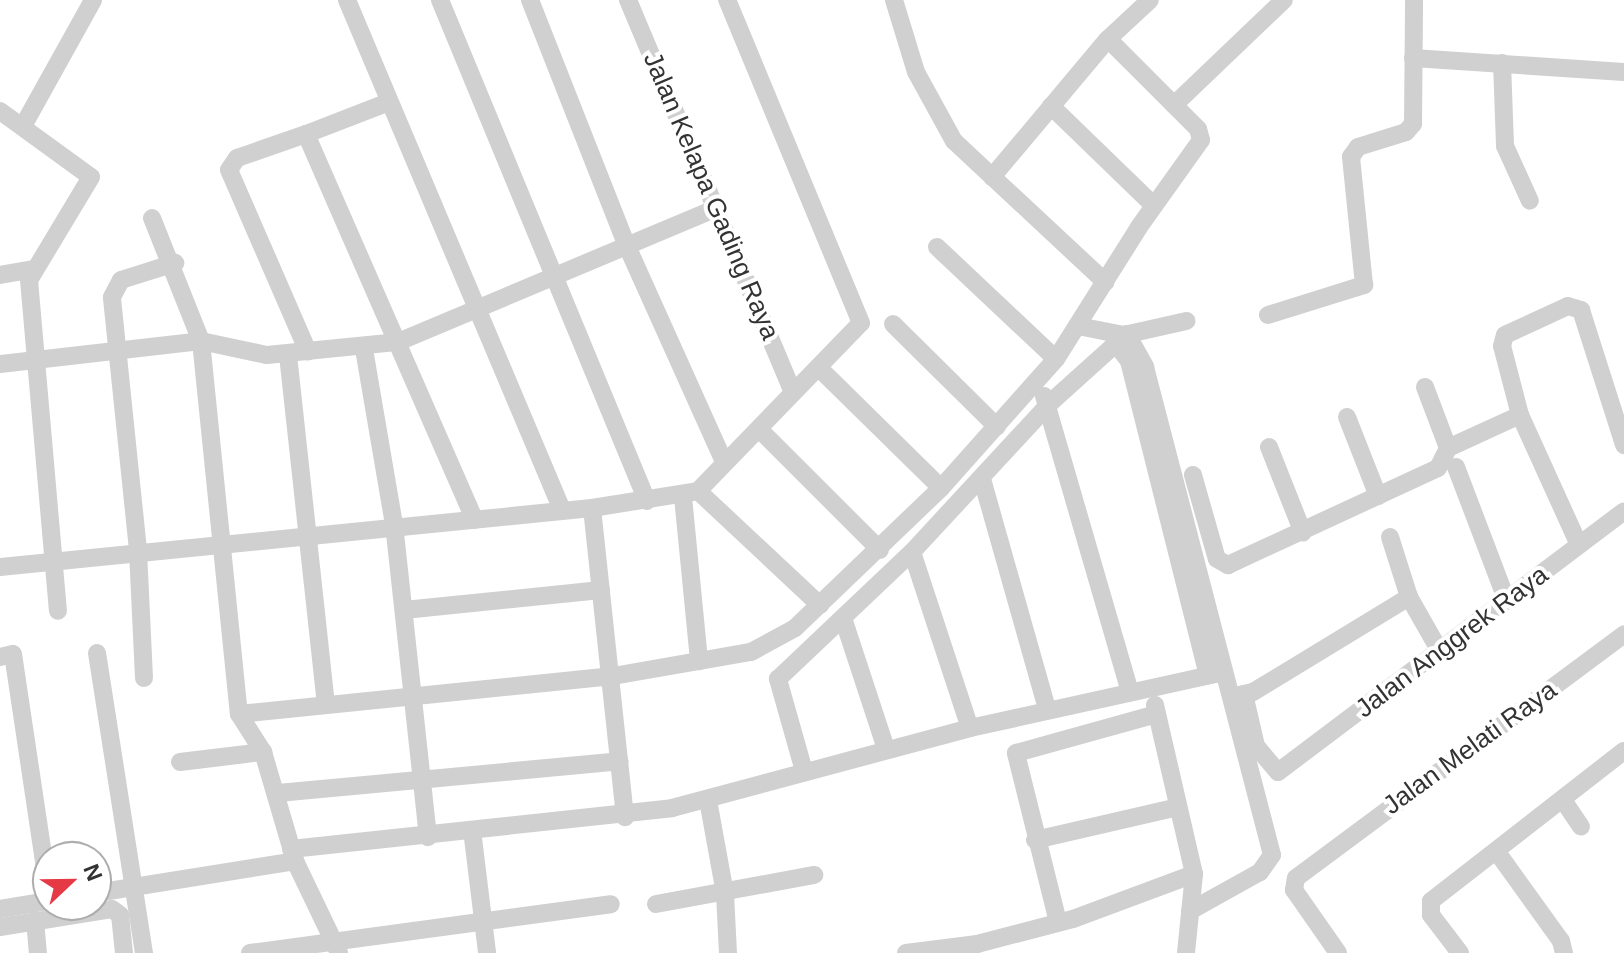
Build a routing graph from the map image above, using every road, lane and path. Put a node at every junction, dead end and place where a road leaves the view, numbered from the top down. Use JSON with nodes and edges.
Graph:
{"nodes":[{"id":1,"x":93,"y":0,"type":"edge"},
{"id":2,"x":347,"y":0,"type":"edge"},
{"id":3,"x":440,"y":0,"type":"edge"},
{"id":4,"x":530,"y":0,"type":"edge"},
{"id":5,"x":727,"y":0,"type":"edge"},
{"id":6,"x":894,"y":0,"type":"edge"},
{"id":7,"x":1150,"y":0,"type":"edge"},
{"id":8,"x":1284,"y":0,"type":"edge"},
{"id":9,"x":1414,"y":0,"type":"edge"},
{"id":10,"x":631,"y":1,"type":"edge"},
{"id":11,"x":1108,"y":39,"type":"junction"},
{"id":12,"x":1413,"y":58,"type":"junction"},
{"id":13,"x":1502,"y":63,"type":"junction"},
{"id":14,"x":1624,"y":72,"type":"edge"},
{"id":15,"x":389,"y":102,"type":"junction"},
{"id":16,"x":1174,"y":105,"type":"junction"},
{"id":17,"x":1051,"y":106,"type":"junction"},
{"id":18,"x":0,"y":111,"type":"edge"},
{"id":19,"x":23,"y":126,"type":"junction"},
{"id":20,"x":306,"y":134,"type":"junction"},
{"id":21,"x":992,"y":177,"type":"junction"},
{"id":22,"x":1530,"y":201,"type":"dead end"},
{"id":23,"x":1153,"y":205,"type":"junction"},
{"id":24,"x":715,"y":209,"type":"junction"},
{"id":25,"x":152,"y":218,"type":"dead end"},
{"id":26,"x":627,"y":246,"type":"junction"},
{"id":27,"x":937,"y":247,"type":"dead end"},
{"id":28,"x":175,"y":263,"type":"junction"},
{"id":29,"x":33,"y":269,"type":"junction"},
{"id":30,"x":0,"y":275,"type":"edge"},
{"id":31,"x":552,"y":276,"type":"junction"},
{"id":32,"x":1105,"y":282,"type":"junction"},
{"id":33,"x":477,"y":310,"type":"junction"},
{"id":34,"x":1268,"y":315,"type":"dead end"},
{"id":35,"x":1186,"y":321,"type":"dead end"},
{"id":36,"x":893,"y":324,"type":"dead end"},
{"id":37,"x":1078,"y":326,"type":"junction"},
{"id":38,"x":1127,"y":334,"type":"junction"},
{"id":39,"x":201,"y":341,"type":"junction"},
{"id":40,"x":398,"y":342,"type":"junction"},
{"id":41,"x":364,"y":349,"type":"junction"},
{"id":42,"x":308,"y":352,"type":"junction"},
{"id":43,"x":119,"y":353,"type":"junction"},
{"id":44,"x":288,"y":355,"type":"junction"},
{"id":45,"x":1056,"y":359,"type":"junction"},
{"id":46,"x":35,"y":361,"type":"junction"},
{"id":47,"x":0,"y":364,"type":"edge"},
{"id":48,"x":819,"y":368,"type":"junction"},
{"id":49,"x":1035,"y":384,"type":"junction"},
{"id":50,"x":1425,"y":387,"type":"dead end"},
{"id":51,"x":793,"y":393,"type":"junction"},
{"id":52,"x":1050,"y":403,"type":"junction"},
{"id":53,"x":1520,"y":415,"type":"junction"},
{"id":54,"x":1347,"y":417,"type":"dead end"},
{"id":55,"x":997,"y":427,"type":"junction"},
{"id":56,"x":759,"y":429,"type":"junction"},
{"id":57,"x":1624,"y":445,"type":"edge"},
{"id":58,"x":1269,"y":447,"type":"dead end"},
{"id":59,"x":1448,"y":448,"type":"junction"},
{"id":60,"x":724,"y":462,"type":"junction"},
{"id":61,"x":1456,"y":467,"type":"dead end"},
{"id":62,"x":1193,"y":475,"type":"dead end"},
{"id":63,"x":982,"y":479,"type":"junction"},
{"id":64,"x":941,"y":488,"type":"junction"},
{"id":65,"x":690,"y":494,"type":"junction"},
{"id":66,"x":1378,"y":496,"type":"junction"},
{"id":67,"x":647,"y":501,"type":"junction"},
{"id":68,"x":592,"y":508,"type":"junction"},
{"id":69,"x":562,"y":510,"type":"junction"},
{"id":70,"x":1624,"y":511,"type":"edge"},
{"id":71,"x":475,"y":520,"type":"junction"},
{"id":72,"x":394,"y":524,"type":"junction"},
{"id":73,"x":1303,"y":533,"type":"junction"},
{"id":74,"x":310,"y":535,"type":"junction"},
{"id":75,"x":1390,"y":537,"type":"dead end"},
{"id":76,"x":220,"y":542,"type":"junction"},
{"id":77,"x":1579,"y":545,"type":"junction"},
{"id":78,"x":138,"y":550,"type":"junction"},
{"id":79,"x":880,"y":550,"type":"junction"},
{"id":80,"x":912,"y":552,"type":"junction"},
{"id":81,"x":54,"y":561,"type":"junction"},
{"id":82,"x":0,"y":567,"type":"edge"},
{"id":83,"x":601,"y":590,"type":"junction"},
{"id":84,"x":1409,"y":597,"type":"junction"},
{"id":85,"x":1507,"y":601,"type":"junction"},
{"id":86,"x":820,"y":605,"type":"junction"},
{"id":87,"x":404,"y":610,"type":"junction"},
{"id":88,"x":58,"y":611,"type":"dead end"},
{"id":89,"x":843,"y":618,"type":"junction"},
{"id":90,"x":1621,"y":643,"type":"edge"},
{"id":91,"x":97,"y":653,"type":"dead end"},
{"id":92,"x":1441,"y":653,"type":"junction"},
{"id":93,"x":0,"y":657,"type":"edge"},
{"id":94,"x":699,"y":661,"type":"junction"},
{"id":95,"x":1214,"y":674,"type":"junction"},
{"id":96,"x":613,"y":676,"type":"junction"},
{"id":97,"x":144,"y":678,"type":"dead end"},
{"id":98,"x":1151,"y":687,"type":"junction"},
{"id":99,"x":1130,"y":692,"type":"junction"},
{"id":100,"x":412,"y":695,"type":"junction"},
{"id":101,"x":1236,"y":696,"type":"junction"},
{"id":102,"x":326,"y":704,"type":"junction"},
{"id":103,"x":1047,"y":709,"type":"junction"},
{"id":104,"x":239,"y":714,"type":"junction"},
{"id":105,"x":1157,"y":714,"type":"junction"},
{"id":106,"x":970,"y":728,"type":"junction"},
{"id":107,"x":886,"y":749,"type":"junction"},
{"id":108,"x":1624,"y":751,"type":"edge"},
{"id":109,"x":263,"y":752,"type":"junction"},
{"id":110,"x":620,"y":761,"type":"junction"},
{"id":111,"x":180,"y":762,"type":"dead end"},
{"id":112,"x":804,"y":771,"type":"junction"},
{"id":113,"x":422,"y":777,"type":"junction"},
{"id":114,"x":278,"y":793,"type":"junction"},
{"id":115,"x":708,"y":800,"type":"junction"},
{"id":116,"x":1563,"y":800,"type":"junction"},
{"id":117,"x":1178,"y":807,"type":"junction"},
{"id":118,"x":625,"y":817,"type":"junction"},
{"id":119,"x":1581,"y":827,"type":"dead end"},
{"id":120,"x":472,"y":830,"type":"junction"},
{"id":121,"x":428,"y":837,"type":"junction"},
{"id":122,"x":1035,"y":840,"type":"junction"},
{"id":123,"x":41,"y":841,"type":"edge"},
{"id":124,"x":1497,"y":852,"type":"junction"},
{"id":125,"x":293,"y":855,"type":"junction"},
{"id":126,"x":1194,"y":874,"type":"junction"},
{"id":127,"x":814,"y":875,"type":"dead end"},
{"id":128,"x":135,"y":886,"type":"junction"},
{"id":129,"x":112,"y":890,"type":"edge"},
{"id":130,"x":725,"y":894,"type":"junction"},
{"id":131,"x":32,"y":904,"type":"edge"},
{"id":132,"x":611,"y":904,"type":"dead end"},
{"id":133,"x":656,"y":904,"type":"dead end"},
{"id":134,"x":0,"y":909,"type":"edge"},
{"id":135,"x":112,"y":911,"type":"edge"},
{"id":136,"x":1190,"y":911,"type":"junction"},
{"id":137,"x":32,"y":921,"type":"edge"},
{"id":138,"x":35,"y":921,"type":"edge"},
{"id":139,"x":483,"y":921,"type":"junction"},
{"id":140,"x":1058,"y":922,"type":"junction"},
{"id":141,"x":0,"y":927,"type":"edge"},
{"id":142,"x":337,"y":946,"type":"edge"},
{"id":143,"x":978,"y":949,"type":"edge"},
{"id":144,"x":38,"y":953,"type":"edge"},
{"id":145,"x":124,"y":953,"type":"edge"},
{"id":146,"x":144,"y":953,"type":"edge"},
{"id":147,"x":250,"y":953,"type":"edge"},
{"id":148,"x":487,"y":953,"type":"edge"},
{"id":149,"x":728,"y":953,"type":"edge"},
{"id":150,"x":906,"y":953,"type":"edge"},
{"id":151,"x":1186,"y":953,"type":"edge"},
{"id":152,"x":1338,"y":953,"type":"edge"},
{"id":153,"x":1460,"y":953,"type":"edge"},
{"id":154,"x":1564,"y":953,"type":"edge"}],
"edges":[{"from":1,"to":19,"type":"street"},
{"from":2,"to":15,"type":"street"},
{"from":3,"to":31,"type":"street"},
{"from":4,"to":26,"type":"street"},
{"from":5,"to":48,"type":"street"},
{"from":6,"to":21,"type":"street"},
{"from":7,"to":11,"type":"street"},
{"from":8,"to":16,"type":"street"},
{"from":9,"to":12,"type":"street"},
{"from":10,"to":24,"type":"street","name":"Jalan Kelapa Gading Raya"},
{"from":11,"to":16,"type":"street"},
{"from":11,"to":17,"type":"street"},
{"from":12,"to":13,"type":"street"},
{"from":12,"to":34,"type":"street"},
{"from":13,"to":14,"type":"street"},
{"from":13,"to":22,"type":"street"},
{"from":15,"to":20,"type":"street"},
{"from":15,"to":33,"type":"street"},
{"from":16,"to":23,"type":"street"},
{"from":17,"to":21,"type":"street"},
{"from":17,"to":23,"type":"street"},
{"from":18,"to":19,"type":"street"},
{"from":19,"to":29,"type":"street"},
{"from":20,"to":40,"type":"street"},
{"from":20,"to":42,"type":"street"},
{"from":21,"to":32,"type":"street"},
{"from":23,"to":32,"type":"street"},
{"from":24,"to":26,"type":"street"},
{"from":24,"to":51,"type":"street","name":"Jalan Kelapa Gading Raya"},
{"from":25,"to":28,"type":"street"},
{"from":26,"to":31,"type":"street"},
{"from":26,"to":60,"type":"street"},
{"from":27,"to":45,"type":"street"},
{"from":28,"to":39,"type":"street"},
{"from":28,"to":43,"type":"street"},
{"from":29,"to":30,"type":"street"},
{"from":29,"to":46,"type":"street"},
{"from":31,"to":33,"type":"street"},
{"from":31,"to":67,"type":"street"},
{"from":32,"to":37,"type":"street"},
{"from":33,"to":40,"type":"street"},
{"from":33,"to":69,"type":"street"},
{"from":35,"to":38,"type":"street"},
{"from":36,"to":55,"type":"street"},
{"from":37,"to":38,"type":"street"},
{"from":37,"to":45,"type":"street"},
{"from":38,"to":95,"type":"street"},
{"from":39,"to":43,"type":"street"},
{"from":39,"to":44,"type":"street"},
{"from":39,"to":76,"type":"street"},
{"from":40,"to":41,"type":"street"},
{"from":40,"to":71,"type":"street"},
{"from":41,"to":42,"type":"street"},
{"from":41,"to":72,"type":"street"},
{"from":42,"to":44,"type":"street"},
{"from":43,"to":46,"type":"street"},
{"from":43,"to":78,"type":"street"},
{"from":44,"to":74,"type":"street"},
{"from":45,"to":49,"type":"street"},
{"from":46,"to":47,"type":"street"},
{"from":46,"to":81,"type":"street"},
{"from":48,"to":51,"type":"street"},
{"from":48,"to":64,"type":"street"},
{"from":49,"to":52,"type":"street"},
{"from":49,"to":55,"type":"street"},
{"from":50,"to":59,"type":"street"},
{"from":51,"to":56,"type":"street"},
{"from":52,"to":63,"type":"street"},
{"from":52,"to":95,"type":"street"},
{"from":52,"to":99,"type":"street"},
{"from":53,"to":57,"type":"street"},
{"from":53,"to":59,"type":"street"},
{"from":53,"to":77,"type":"street"},
{"from":54,"to":66,"type":"street"},
{"from":55,"to":64,"type":"street"},
{"from":56,"to":60,"type":"street"},
{"from":56,"to":79,"type":"street"},
{"from":58,"to":73,"type":"street"},
{"from":59,"to":66,"type":"street"},
{"from":60,"to":65,"type":"street"},
{"from":61,"to":85,"type":"street"},
{"from":62,"to":73,"type":"street"},
{"from":63,"to":80,"type":"street"},
{"from":63,"to":103,"type":"street"},
{"from":64,"to":79,"type":"street"},
{"from":65,"to":67,"type":"street"},
{"from":65,"to":86,"type":"street"},
{"from":65,"to":94,"type":"street"},
{"from":66,"to":73,"type":"street"},
{"from":67,"to":68,"type":"street"},
{"from":68,"to":69,"type":"street"},
{"from":68,"to":83,"type":"street"},
{"from":69,"to":71,"type":"street"},
{"from":70,"to":77,"type":"street","name":"Jalan Anggrek Raya"},
{"from":71,"to":72,"type":"street"},
{"from":72,"to":74,"type":"street"},
{"from":72,"to":87,"type":"street"},
{"from":74,"to":76,"type":"street"},
{"from":74,"to":102,"type":"street"},
{"from":75,"to":84,"type":"street"},
{"from":76,"to":78,"type":"street"},
{"from":76,"to":104,"type":"street"},
{"from":77,"to":85,"type":"street","name":"Jalan Anggrek Raya"},
{"from":78,"to":81,"type":"street"},
{"from":78,"to":97,"type":"street"},
{"from":79,"to":86,"type":"street"},
{"from":80,"to":89,"type":"street"},
{"from":80,"to":106,"type":"street"},
{"from":81,"to":82,"type":"street"},
{"from":81,"to":88,"type":"street"},
{"from":83,"to":87,"type":"street"},
{"from":83,"to":96,"type":"street"},
{"from":84,"to":92,"type":"street"},
{"from":84,"to":101,"type":"street"},
{"from":85,"to":92,"type":"street","name":"Jalan Anggrek Raya"},
{"from":86,"to":94,"type":"street"},
{"from":87,"to":100,"type":"street"},
{"from":89,"to":107,"type":"street"},
{"from":89,"to":112,"type":"street"},
{"from":90,"to":152,"type":"street","name":"Jalan Melati Raya"},
{"from":91,"to":128,"type":"street"},
{"from":92,"to":101,"type":"street","name":"Jalan Anggrek Raya"},
{"from":93,"to":123,"type":"street"},
{"from":94,"to":96,"type":"street"},
{"from":95,"to":98,"type":"street"},
{"from":95,"to":101,"type":"street"},
{"from":96,"to":100,"type":"street"},
{"from":96,"to":110,"type":"street"},
{"from":98,"to":99,"type":"street"},
{"from":98,"to":105,"type":"street"},
{"from":99,"to":103,"type":"street"},
{"from":100,"to":102,"type":"street"},
{"from":100,"to":113,"type":"street"},
{"from":101,"to":136,"type":"street"},
{"from":102,"to":104,"type":"street"},
{"from":103,"to":106,"type":"street"},
{"from":104,"to":109,"type":"street"},
{"from":105,"to":117,"type":"street"},
{"from":105,"to":122,"type":"street"},
{"from":106,"to":107,"type":"street"},
{"from":107,"to":112,"type":"street"},
{"from":108,"to":116,"type":"street"},
{"from":109,"to":111,"type":"street"},
{"from":109,"to":114,"type":"street"},
{"from":110,"to":113,"type":"street"},
{"from":110,"to":118,"type":"street"},
{"from":112,"to":115,"type":"street"},
{"from":113,"to":114,"type":"street"},
{"from":113,"to":121,"type":"street"},
{"from":114,"to":125,"type":"street"},
{"from":115,"to":118,"type":"street"},
{"from":115,"to":130,"type":"street"},
{"from":116,"to":119,"type":"street"},
{"from":116,"to":124,"type":"street"},
{"from":117,"to":122,"type":"street"},
{"from":117,"to":126,"type":"street"},
{"from":118,"to":120,"type":"street"},
{"from":120,"to":121,"type":"street"},
{"from":120,"to":139,"type":"street"},
{"from":121,"to":125,"type":"street"},
{"from":122,"to":140,"type":"street"},
{"from":124,"to":153,"type":"street"},
{"from":124,"to":154,"type":"street"},
{"from":125,"to":128,"type":"street"},
{"from":125,"to":142,"type":"street"},
{"from":126,"to":136,"type":"street"},
{"from":126,"to":140,"type":"street"},
{"from":127,"to":130,"type":"street"},
{"from":128,"to":129,"type":"street"},
{"from":128,"to":146,"type":"street"},
{"from":130,"to":133,"type":"street"},
{"from":130,"to":149,"type":"street"},
{"from":131,"to":134,"type":"street"},
{"from":132,"to":139,"type":"street"},
{"from":135,"to":145,"type":"street"},
{"from":136,"to":151,"type":"street"},
{"from":137,"to":141,"type":"street"},
{"from":138,"to":144,"type":"street"},
{"from":139,"to":142,"type":"street"},
{"from":139,"to":148,"type":"street"},
{"from":140,"to":143,"type":"street"},
{"from":142,"to":147,"type":"street"},
{"from":143,"to":150,"type":"street"}]}
